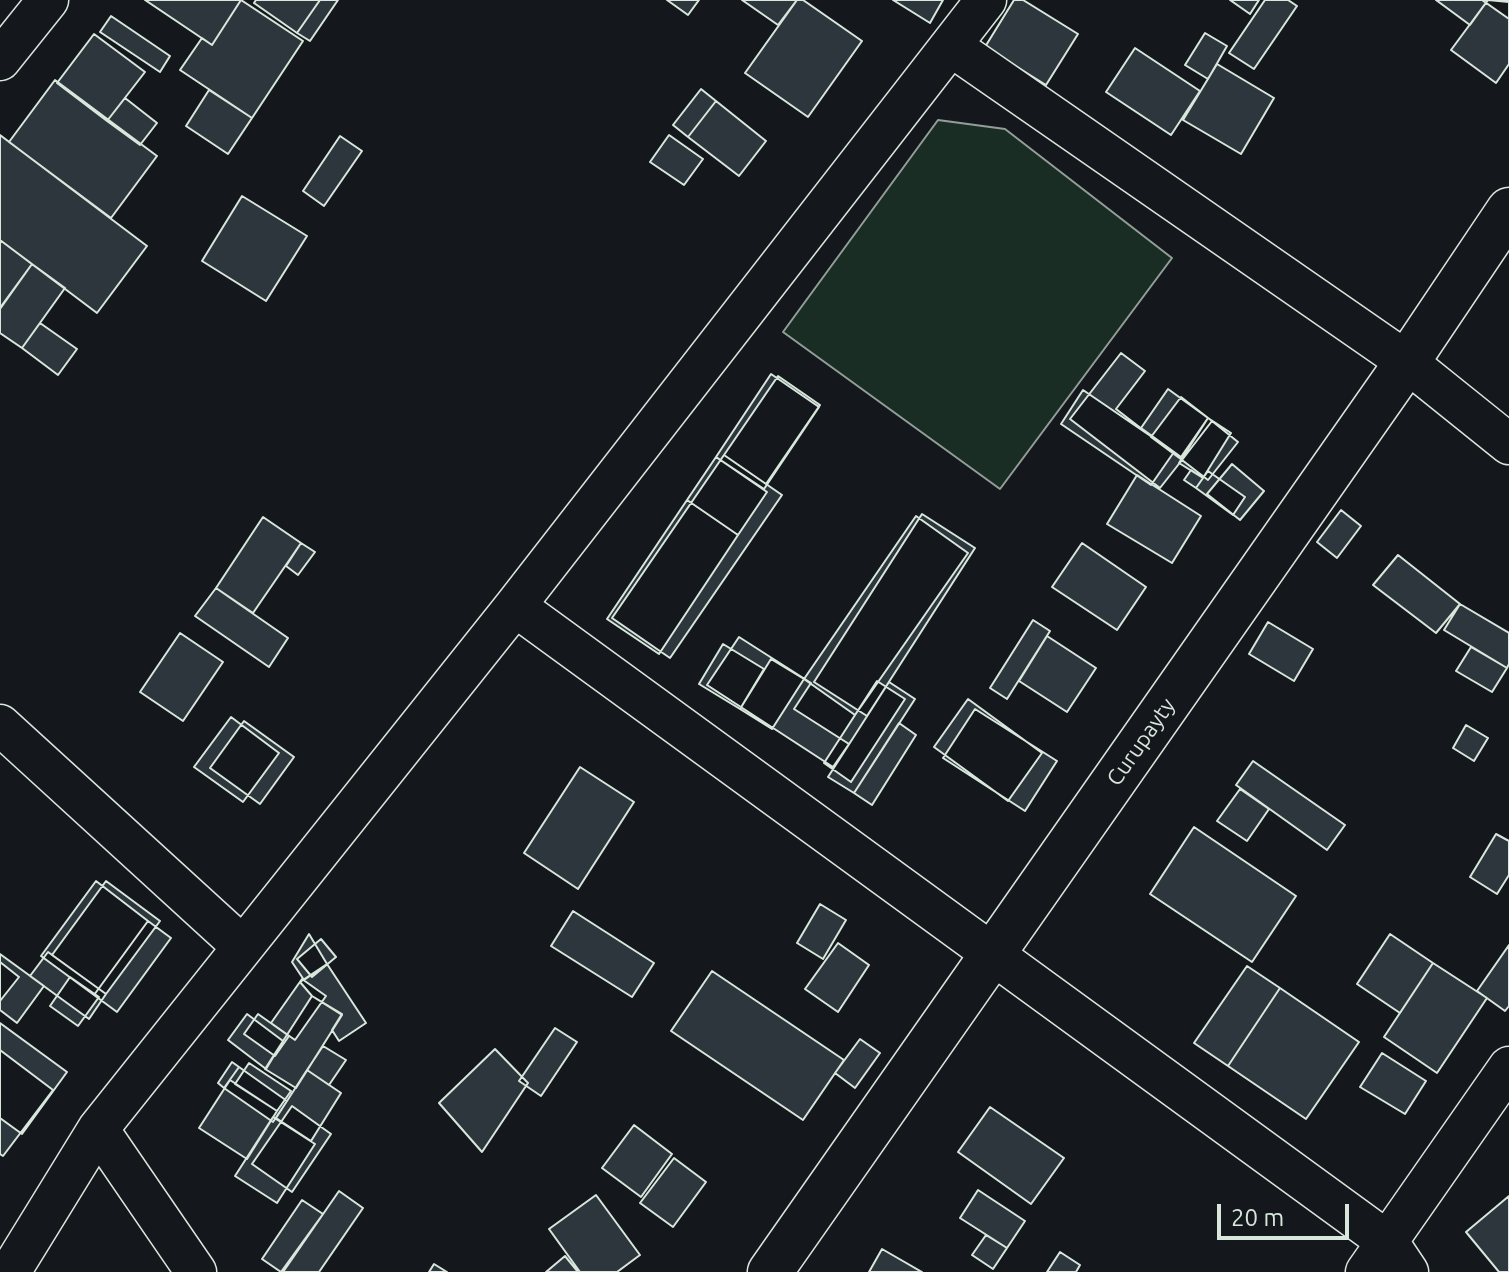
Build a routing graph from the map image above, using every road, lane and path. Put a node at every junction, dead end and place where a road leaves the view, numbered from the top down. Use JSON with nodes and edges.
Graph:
{"nodes":[{"id":1,"x":48,"y":0,"type":"edge"},
{"id":2,"x":986,"y":0,"type":"edge"},
{"id":3,"x":951,"y":46,"type":"junction"},
{"id":4,"x":0,"y":60,"type":"edge"},
{"id":5,"x":1509,"y":210,"type":"edge"},
{"id":6,"x":1407,"y":362,"type":"junction"},
{"id":7,"x":1509,"y":444,"type":"edge"},
{"id":8,"x":515,"y":606,"type":"junction"},
{"id":9,"x":0,"y":725,"type":"edge"},
{"id":10,"x":242,"y":946,"type":"junction"},
{"id":11,"x":993,"y":954,"type":"junction"},
{"id":12,"x":1509,"y":1067,"type":"edge"},
{"id":13,"x":98,"y":1129,"type":"junction"},
{"id":14,"x":1387,"y":1262,"type":"edge"},
{"id":15,"x":10,"y":1272,"type":"edge"},
{"id":16,"x":196,"y":1272,"type":"edge"},
{"id":17,"x":770,"y":1272,"type":"edge"}],
"edges":[{"from":1,"to":4,"type":"street"},
{"from":2,"to":3,"type":"street"},
{"from":3,"to":6,"type":"street"},
{"from":3,"to":8,"type":"street"},
{"from":5,"to":6,"type":"street","name":"Curupayty"},
{"from":6,"to":7,"type":"street"},
{"from":6,"to":11,"type":"street","name":"Curupayty"},
{"from":8,"to":10,"type":"street"},
{"from":8,"to":11,"type":"street"},
{"from":9,"to":10,"type":"street"},
{"from":10,"to":13,"type":"street"},
{"from":11,"to":14,"type":"street"},
{"from":11,"to":17,"type":"street","name":"Curupayty"},
{"from":12,"to":14,"type":"street"},
{"from":13,"to":15,"type":"street"},
{"from":13,"to":16,"type":"street"}]}
